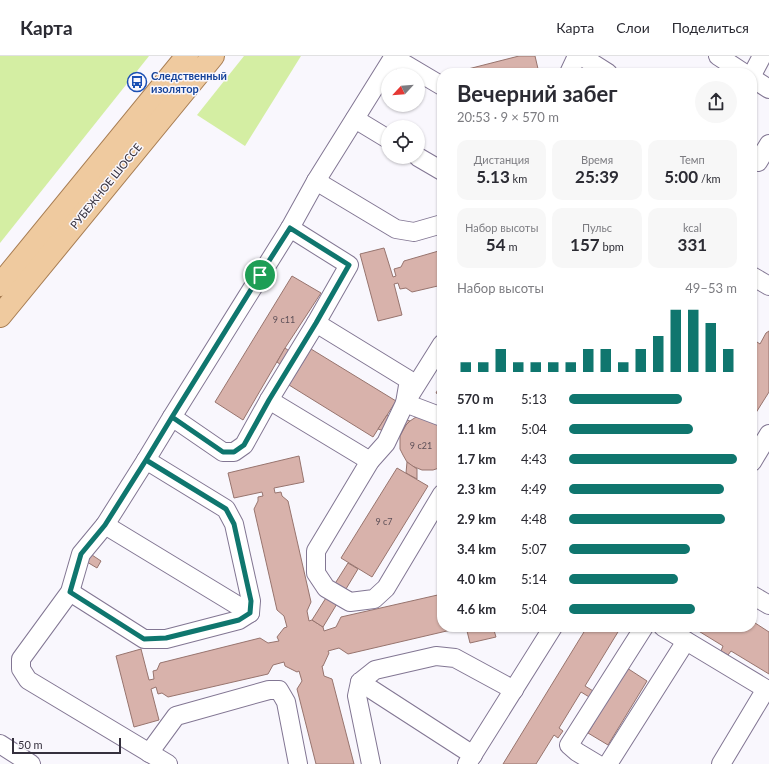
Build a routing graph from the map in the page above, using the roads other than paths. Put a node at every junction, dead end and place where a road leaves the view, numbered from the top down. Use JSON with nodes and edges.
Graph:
{"nodes":[{"id":1,"x":187,"y":56,"type":"edge"},
{"id":2,"x":213,"y":56,"type":"edge"},
{"id":3,"x":393,"y":56,"type":"edge"},
{"id":4,"x":577,"y":56,"type":"edge"},
{"id":5,"x":581,"y":56,"type":"edge"},
{"id":6,"x":718,"y":56,"type":"edge"},
{"id":7,"x":762,"y":56,"type":"edge"},
{"id":8,"x":571,"y":68,"type":"edge"},
{"id":9,"x":600,"y":68,"type":"edge"},
{"id":10,"x":736,"y":68,"type":"edge"},
{"id":11,"x":756,"y":68,"type":"edge"},
{"id":12,"x":757,"y":81,"type":"edge"},
{"id":13,"x":437,"y":83,"type":"edge"},
{"id":14,"x":769,"y":89,"type":"edge"},
{"id":15,"x":354,"y":119,"type":"junction"},
{"id":16,"x":381,"y":135,"type":"edge"},
{"id":17,"x":769,"y":144,"type":"edge"},
{"id":18,"x":425,"y":161,"type":"edge"},
{"id":19,"x":760,"y":163,"type":"edge"},
{"id":20,"x":437,"y":168,"type":"edge"},
{"id":21,"x":316,"y":181,"type":"junction"},
{"id":22,"x":437,"y":225,"type":"edge"},
{"id":23,"x":290,"y":228,"type":"junction"},
{"id":24,"x":0,"y":285,"type":"edge"},
{"id":25,"x":0,"y":316,"type":"edge"},
{"id":26,"x":316,"y":323,"type":"junction"},
{"id":27,"x":437,"y":352,"type":"edge"},
{"id":28,"x":269,"y":400,"type":"junction"},
{"id":29,"x":405,"y":403,"type":"junction"},
{"id":30,"x":437,"y":415,"type":"edge"},
{"id":31,"x":172,"y":417,"type":"junction"},
{"id":32,"x":769,"y":434,"type":"edge"},
{"id":33,"x":757,"y":454,"type":"edge"},
{"id":34,"x":146,"y":460,"type":"junction"},
{"id":35,"x":370,"y":461,"type":"junction"},
{"id":36,"x":437,"y":505,"type":"edge"},
{"id":37,"x":105,"y":525,"type":"junction"},
{"id":38,"x":70,"y":592,"type":"junction"},
{"id":39,"x":757,"y":598,"type":"edge"},
{"id":40,"x":769,"y":605,"type":"edge"},
{"id":41,"x":250,"y":613,"type":"junction"},
{"id":42,"x":550,"y":632,"type":"edge"},
{"id":43,"x":641,"y":632,"type":"edge"},
{"id":44,"x":672,"y":632,"type":"edge"},
{"id":45,"x":686,"y":640,"type":"junction"},
{"id":46,"x":360,"y":682,"type":"junction"},
{"id":47,"x":514,"y":690,"type":"junction"},
{"id":48,"x":768,"y":690,"type":"edge"},
{"id":49,"x":0,"y":744,"type":"edge"},
{"id":50,"x":149,"y":752,"type":"junction"},
{"id":51,"x":573,"y":758,"type":"edge"},
{"id":52,"x":470,"y":759,"type":"edge"},
{"id":53,"x":31,"y":764,"type":"edge"},
{"id":54,"x":168,"y":764,"type":"edge"},
{"id":55,"x":298,"y":764,"type":"edge"},
{"id":56,"x":371,"y":764,"type":"edge"},
{"id":57,"x":597,"y":764,"type":"edge"},
{"id":58,"x":608,"y":764,"type":"edge"},
{"id":59,"x":721,"y":764,"type":"edge"}],
"edges":[{"from":1,"to":24,"type":"main road","name":"РУБЕЖНОЕ ШОССЕ"},
{"from":2,"to":25,"type":"main road","name":"РУБЕЖНОЕ ШОССЕ"},
{"from":3,"to":13,"type":"lane"},
{"from":3,"to":15,"type":"lane"},
{"from":4,"to":8,"type":"lane"},
{"from":5,"to":9,"type":"lane"},
{"from":6,"to":10,"type":"lane"},
{"from":7,"to":11,"type":"lane"},
{"from":12,"to":14,"type":"lane"},
{"from":15,"to":16,"type":"lane"},
{"from":15,"to":21,"type":"lane"},
{"from":17,"to":19,"type":"lane"},
{"from":18,"to":20,"type":"lane"},
{"from":21,"to":22,"type":"lane"},
{"from":21,"to":23,"type":"lane"},
{"from":23,"to":26,"type":"lane"},
{"from":23,"to":31,"type":"lane"},
{"from":26,"to":28,"type":"lane"},
{"from":26,"to":29,"type":"lane"},
{"from":27,"to":29,"type":"lane"},
{"from":28,"to":31,"type":"lane"},
{"from":28,"to":35,"type":"lane"},
{"from":29,"to":30,"type":"lane"},
{"from":29,"to":35,"type":"lane"},
{"from":31,"to":34,"type":"lane"},
{"from":32,"to":33,"type":"lane"},
{"from":34,"to":37,"type":"lane"},
{"from":34,"to":41,"type":"lane"},
{"from":35,"to":36,"type":"lane"},
{"from":37,"to":38,"type":"lane"},
{"from":37,"to":41,"type":"lane"},
{"from":38,"to":41,"type":"lane"},
{"from":38,"to":50,"type":"lane"},
{"from":39,"to":40,"type":"lane"},
{"from":42,"to":47,"type":"lane"},
{"from":43,"to":51,"type":"lane"},
{"from":44,"to":45,"type":"lane"},
{"from":45,"to":48,"type":"lane"},
{"from":45,"to":58,"type":"lane"},
{"from":46,"to":47,"type":"lane"},
{"from":46,"to":52,"type":"lane"},
{"from":46,"to":56,"type":"lane"},
{"from":47,"to":52,"type":"lane"},
{"from":48,"to":59,"type":"lane"},
{"from":49,"to":53,"type":"lane"},
{"from":50,"to":54,"type":"lane"},
{"from":50,"to":55,"type":"lane"},
{"from":51,"to":57,"type":"lane"}]}
